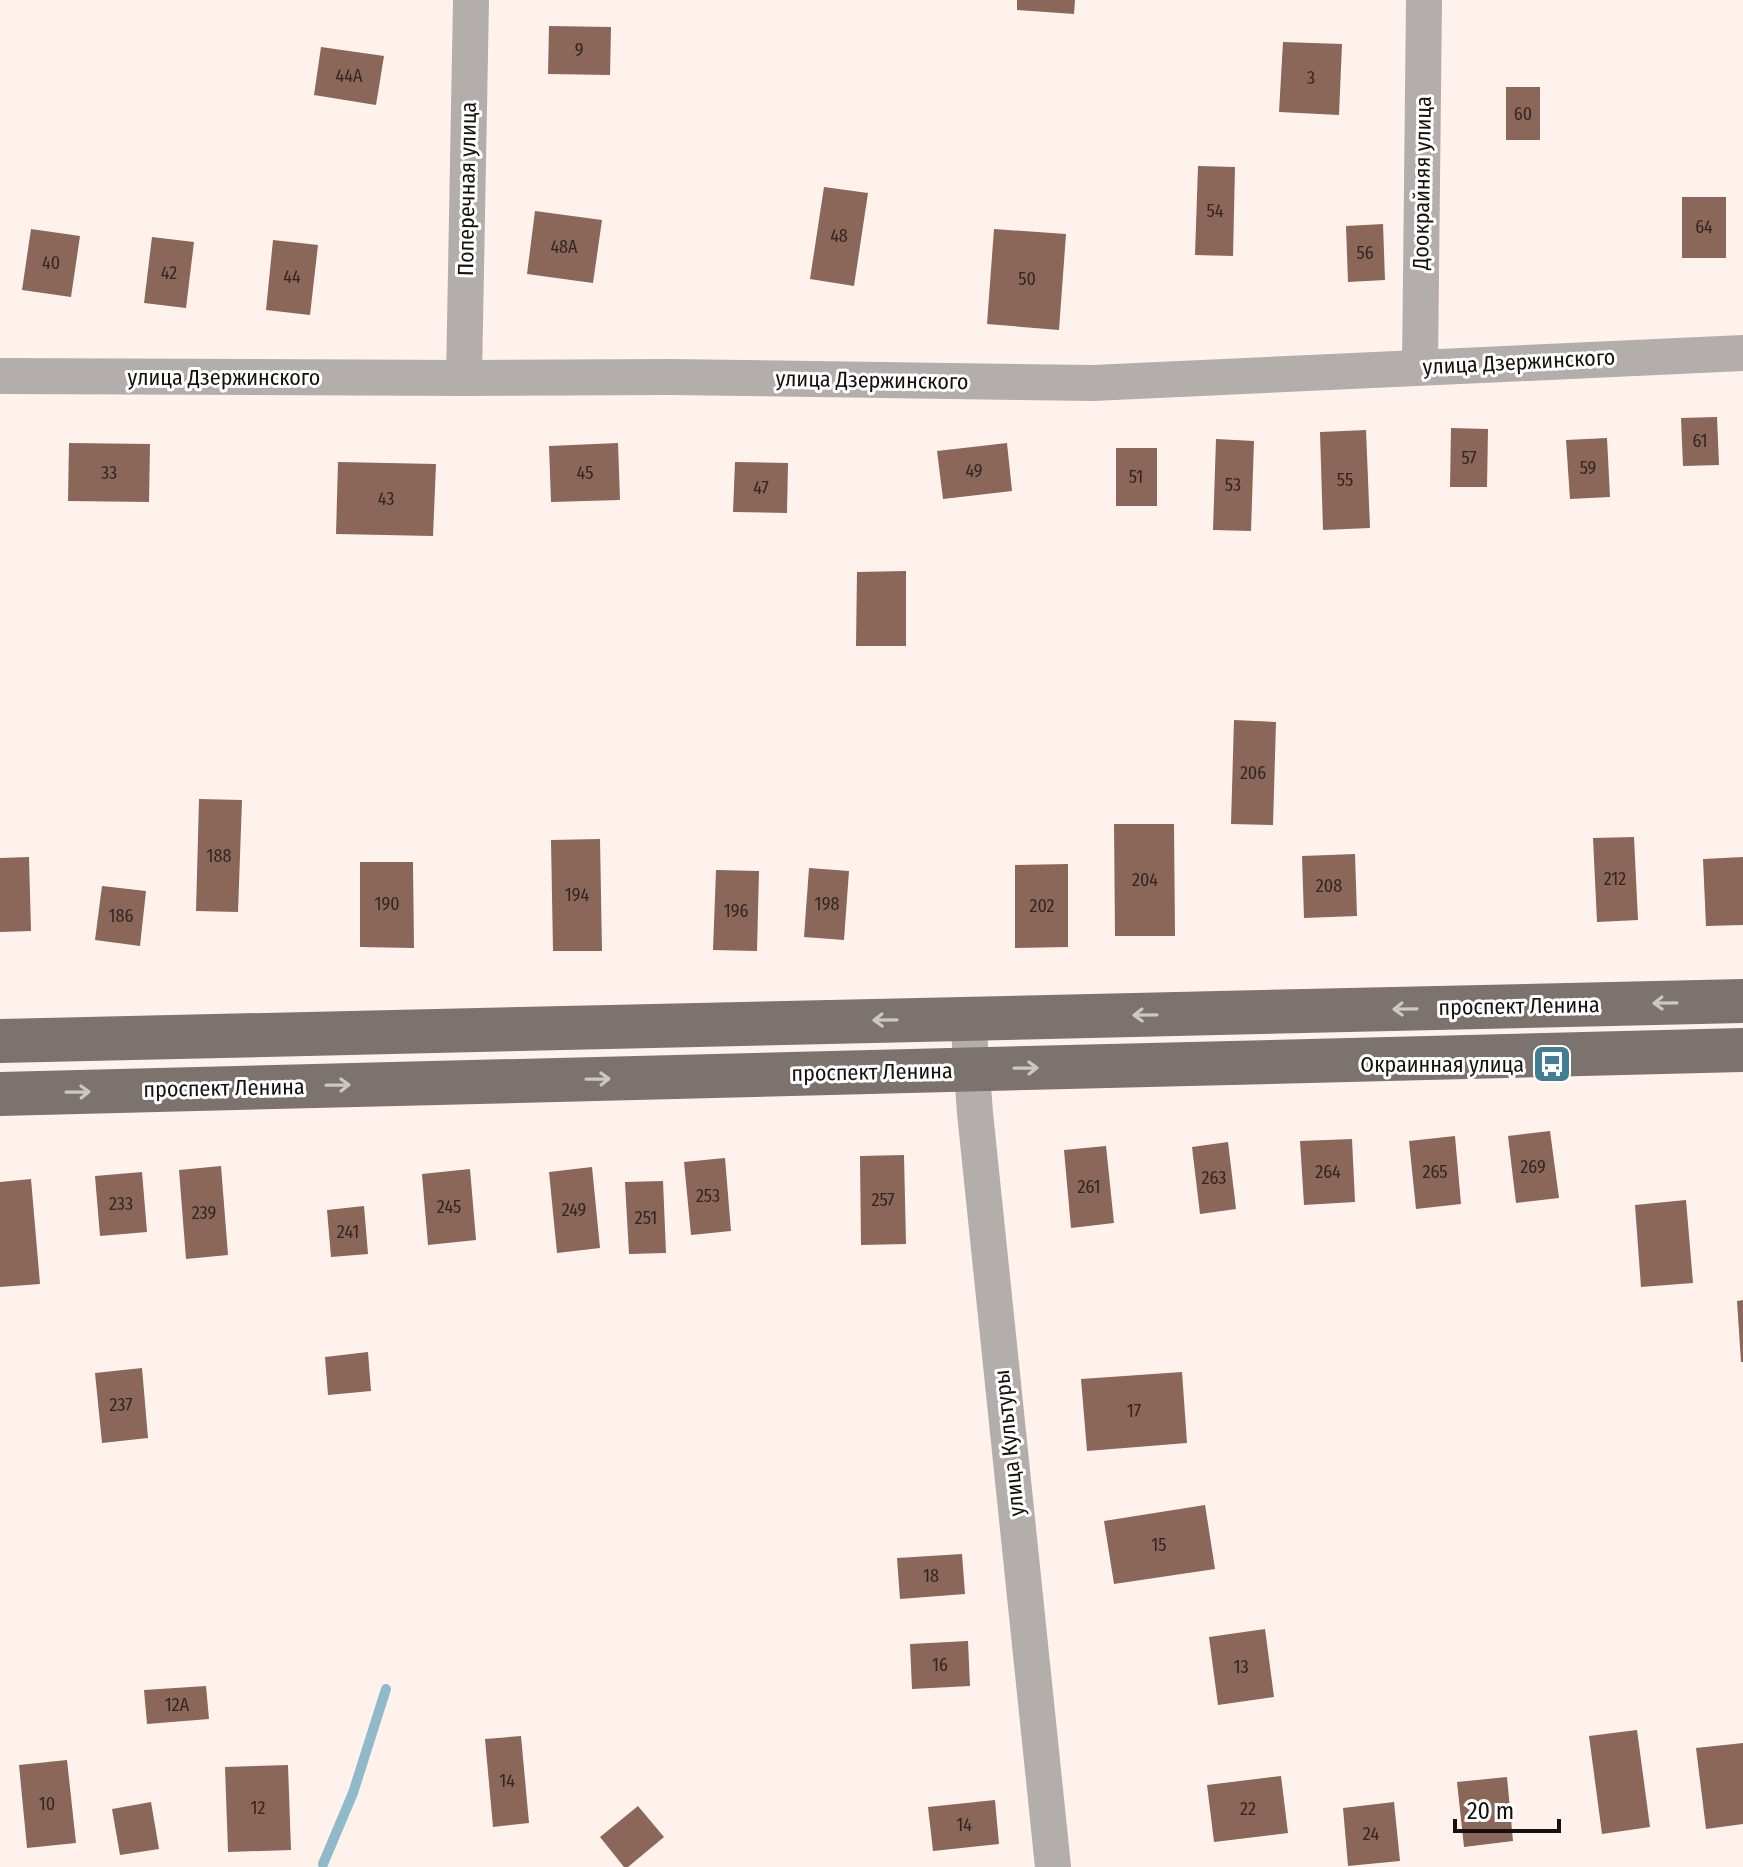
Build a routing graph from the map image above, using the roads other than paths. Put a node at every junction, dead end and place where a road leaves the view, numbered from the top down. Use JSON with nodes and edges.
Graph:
{"nodes":[{"id":1,"x":471,"y":0,"type":"edge"},
{"id":2,"x":1424,"y":0,"type":"edge"},
{"id":3,"x":1743,"y":353,"type":"edge"},
{"id":4,"x":1420,"y":367,"type":"junction"},
{"id":5,"x":0,"y":376,"type":"edge"},
{"id":6,"x":464,"y":378,"type":"junction"},
{"id":7,"x":1743,"y":1001,"type":"edge"},
{"id":8,"x":968,"y":1018,"type":"junction"},
{"id":9,"x":0,"y":1041,"type":"edge"},
{"id":10,"x":1743,"y":1050,"type":"edge"},
{"id":11,"x":971,"y":1069,"type":"junction"},
{"id":12,"x":0,"y":1094,"type":"edge"},
{"id":13,"x":1053,"y":1867,"type":"edge"}],
"edges":[{"from":1,"to":6,"type":"street","name":"Поперечная улица"},
{"from":2,"to":4,"type":"street","name":"Доокрайняя улица"},
{"from":3,"to":4,"type":"street","name":"улица Дзержинского"},
{"from":4,"to":6,"type":"street","name":"улица Дзержинского"},
{"from":5,"to":6,"type":"street","name":"улица Дзержинского"},
{"from":7,"to":8,"type":"main road","name":"проспект Ленина","one_way":true},
{"from":8,"to":9,"type":"main road","name":"проспект Ленина","one_way":true},
{"from":8,"to":11,"type":"street","name":"улица Культуры"},
{"from":11,"to":10,"type":"main road","name":"проспект Ленина","one_way":true},
{"from":12,"to":11,"type":"main road","name":"проспект Ленина","one_way":true},
{"from":11,"to":13,"type":"street","name":"улица Культуры"}]}
